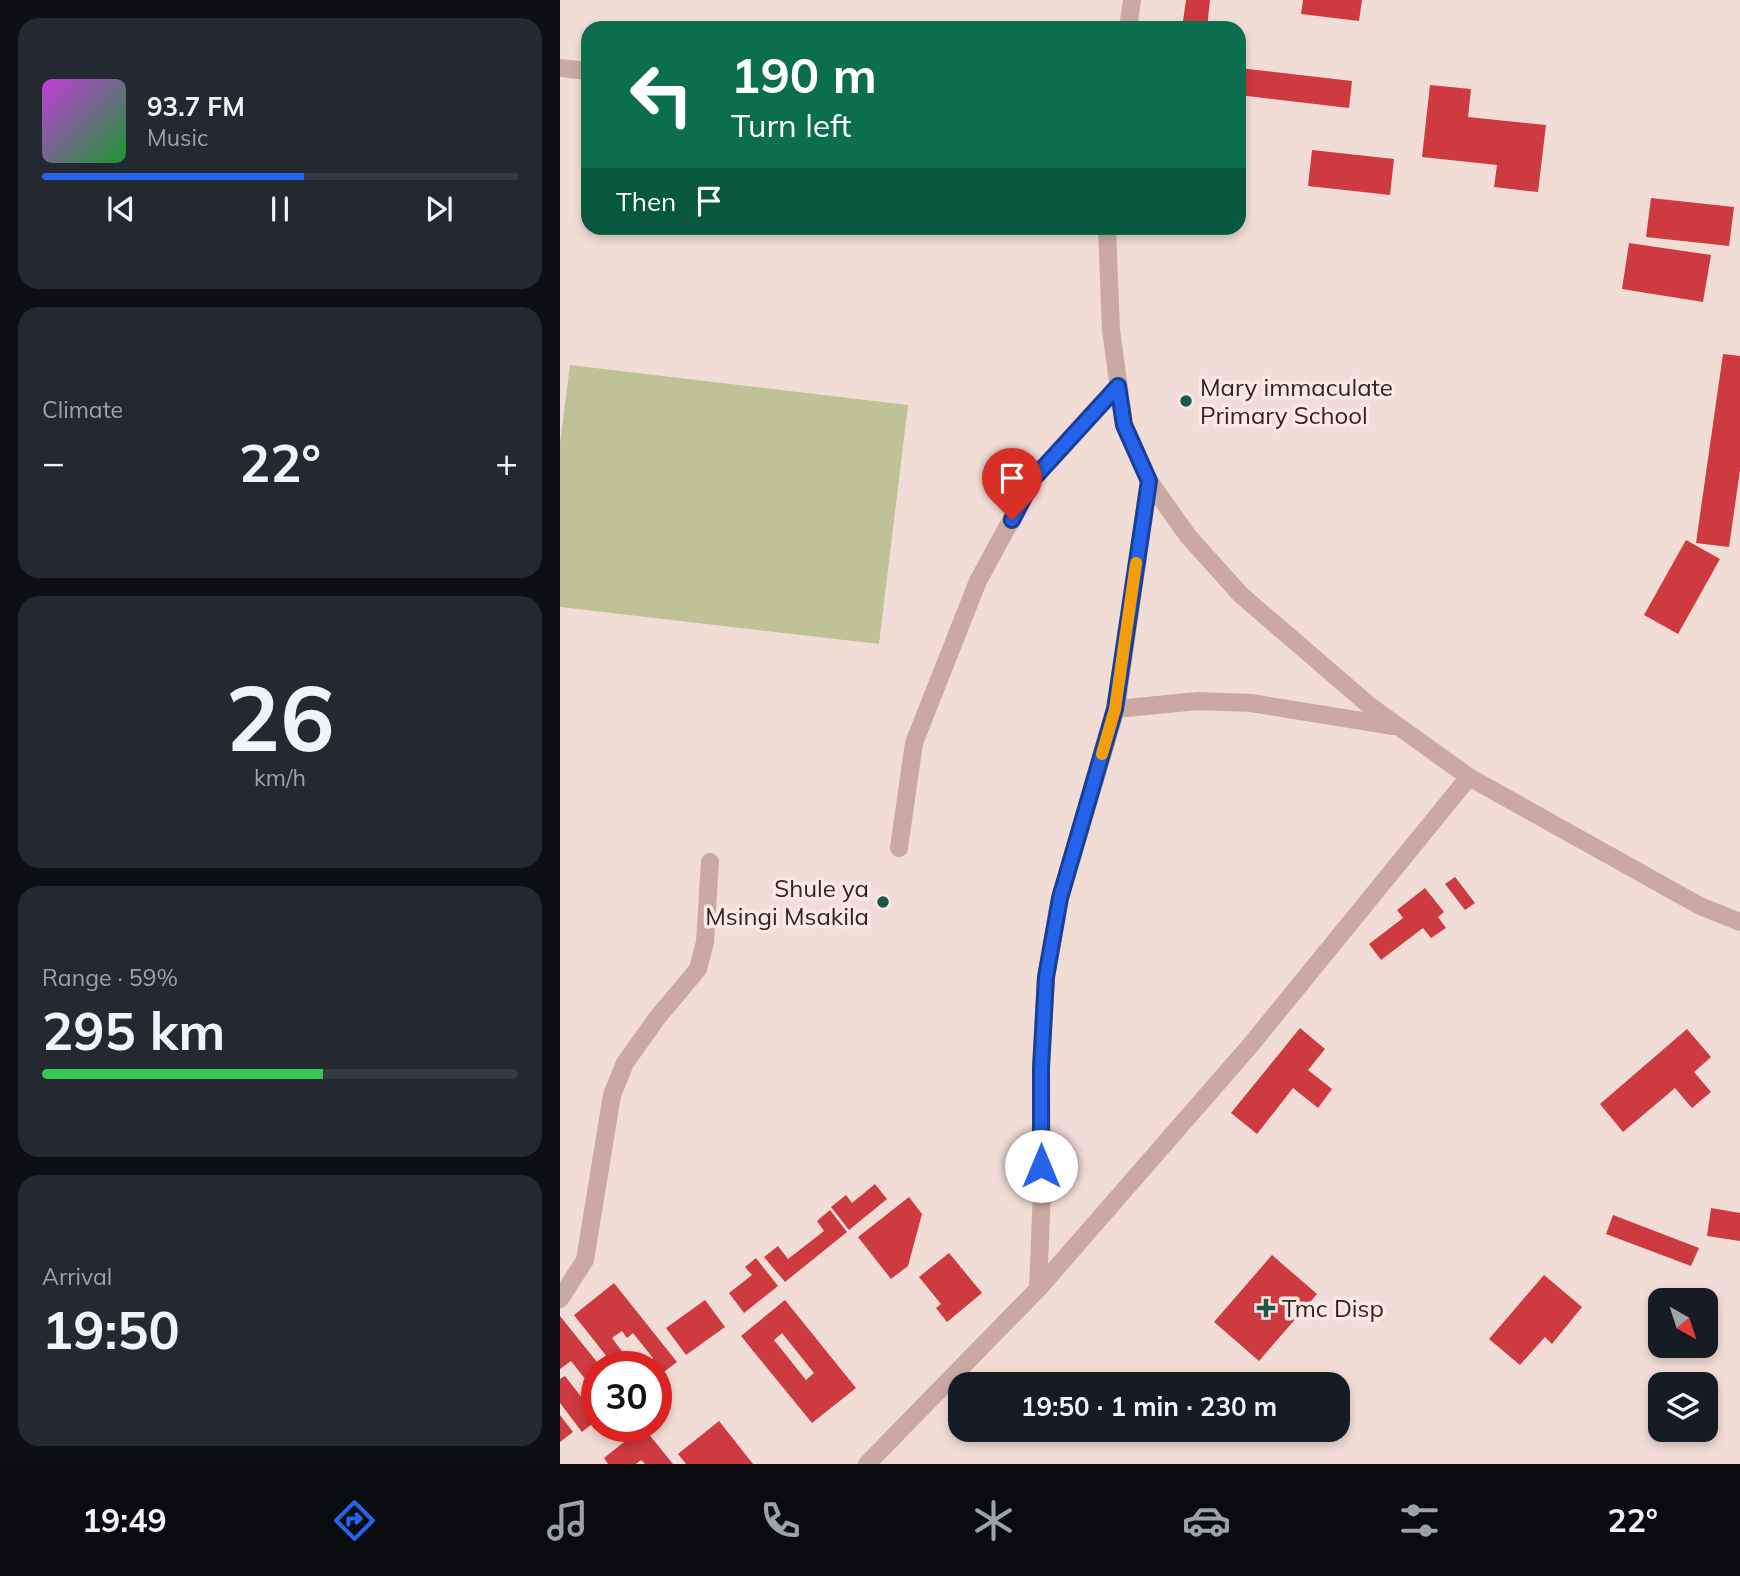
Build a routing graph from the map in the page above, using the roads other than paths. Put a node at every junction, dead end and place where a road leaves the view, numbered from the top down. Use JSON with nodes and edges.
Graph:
{"nodes":[{"id":1,"x":1132,"y":0,"type":"edge"},
{"id":2,"x":1129,"y":21,"type":"edge"},
{"id":3,"x":560,"y":68,"type":"edge"},
{"id":4,"x":581,"y":70,"type":"edge"},
{"id":5,"x":1107,"y":235,"type":"edge"},
{"id":6,"x":1118,"y":386,"type":"junction"},
{"id":7,"x":1149,"y":481,"type":"junction"},
{"id":8,"x":1115,"y":709,"type":"junction"},
{"id":9,"x":1400,"y":727,"type":"junction"},
{"id":10,"x":1469,"y":777,"type":"junction"},
{"id":11,"x":899,"y":848,"type":"dead end"},
{"id":12,"x":710,"y":862,"type":"dead end"},
{"id":13,"x":1740,"y":922,"type":"edge"},
{"id":14,"x":1038,"y":1289,"type":"junction"},
{"id":15,"x":560,"y":1299,"type":"edge"},
{"id":16,"x":867,"y":1464,"type":"edge"}],
"edges":[{"from":1,"to":2,"type":"street"},
{"from":3,"to":4,"type":"street"},
{"from":5,"to":6,"type":"street"},
{"from":6,"to":7,"type":"street"},
{"from":6,"to":11,"type":"street"},
{"from":7,"to":8,"type":"street"},
{"from":7,"to":9,"type":"street"},
{"from":8,"to":9,"type":"street"},
{"from":8,"to":14,"type":"street"},
{"from":9,"to":10,"type":"street"},
{"from":10,"to":13,"type":"street"},
{"from":10,"to":14,"type":"street"},
{"from":12,"to":15,"type":"street"},
{"from":14,"to":16,"type":"street"}]}
